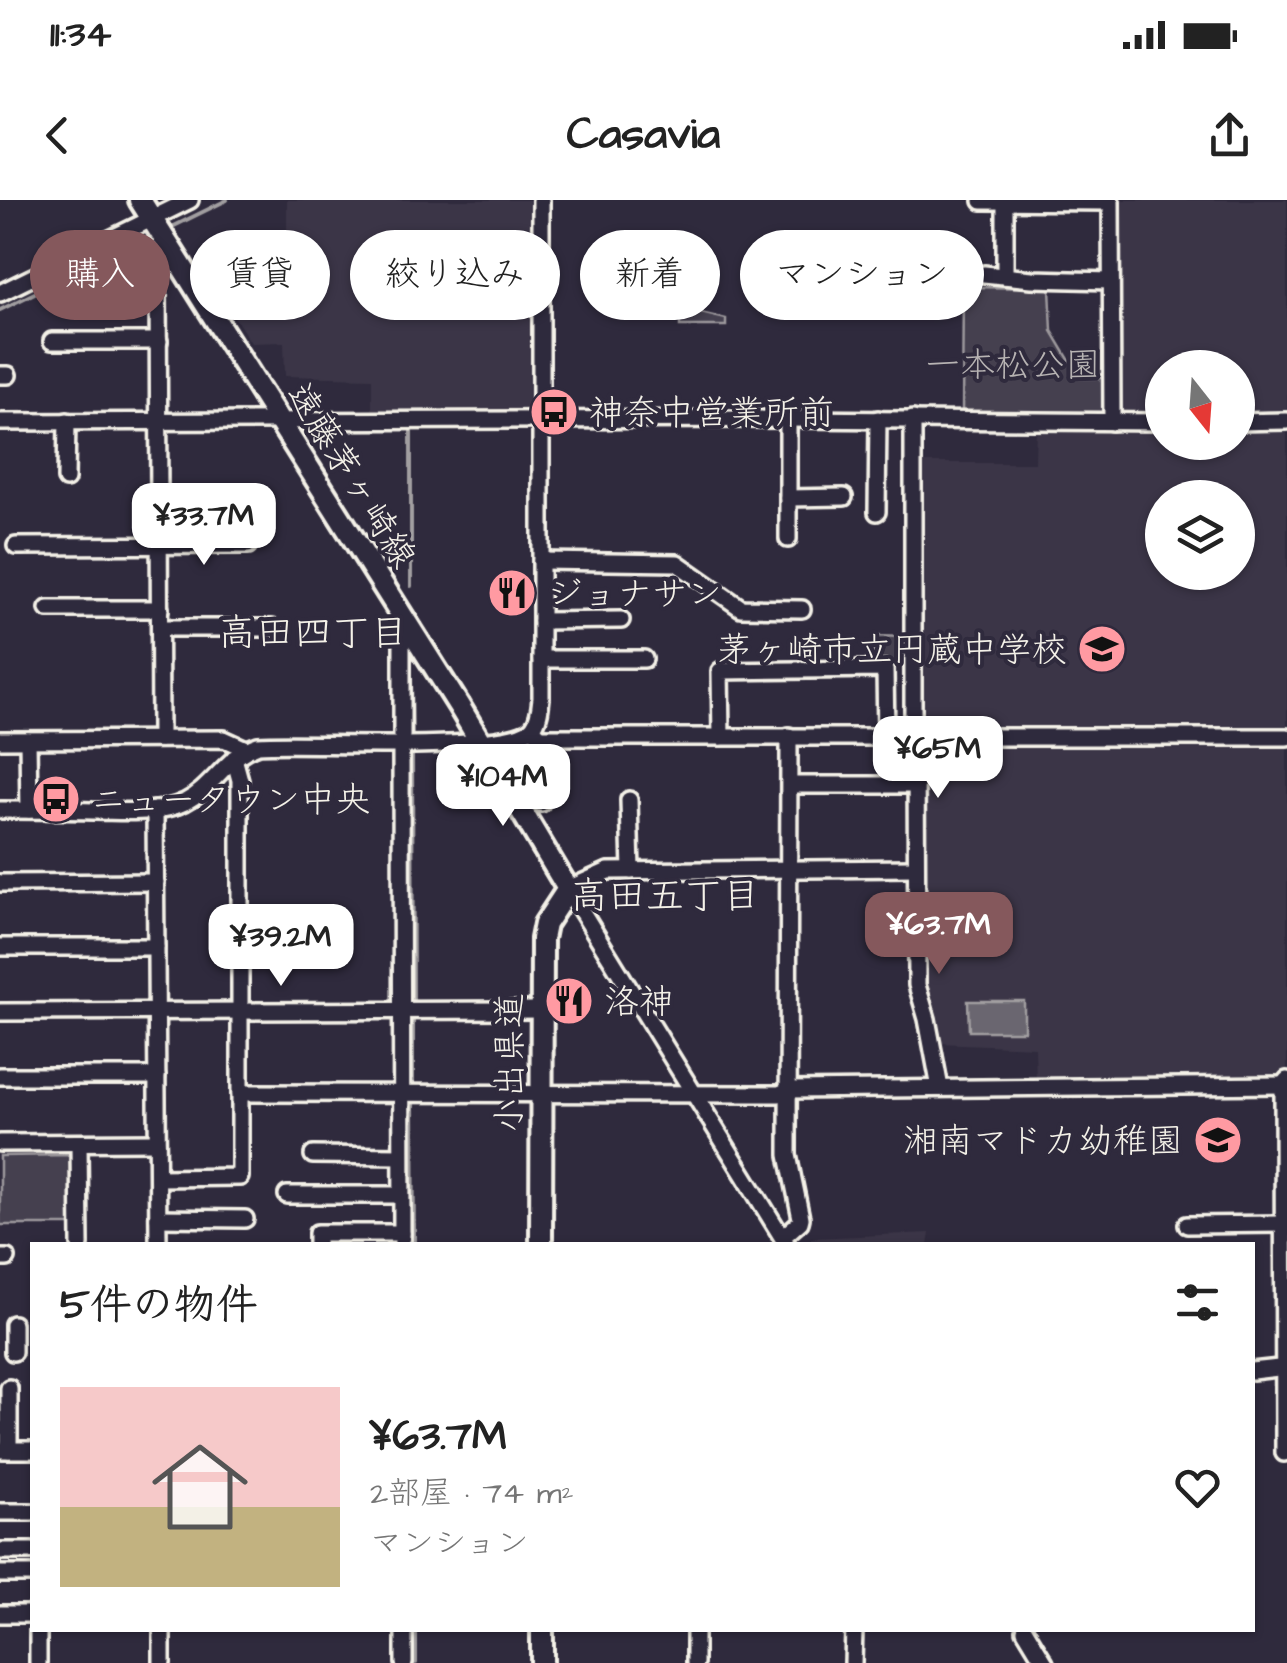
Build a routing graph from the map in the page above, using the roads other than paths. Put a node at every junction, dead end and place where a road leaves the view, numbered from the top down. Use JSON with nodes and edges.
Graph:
{"nodes":[{"id":1,"x":190,"y":200,"type":"edge"},
{"id":2,"x":541,"y":200,"type":"edge"},
{"id":3,"x":982,"y":201,"type":"edge"},
{"id":4,"x":1005,"y":201,"type":"edge"},
{"id":5,"x":149,"y":215,"type":"edge"},
{"id":6,"x":173,"y":252,"type":"junction"},
{"id":7,"x":984,"y":274,"type":"dead end"},
{"id":8,"x":1005,"y":276,"type":"junction"},
{"id":9,"x":1110,"y":282,"type":"junction"},
{"id":10,"x":0,"y":293,"type":"edge"},
{"id":11,"x":52,"y":341,"type":"dead end"},
{"id":12,"x":159,"y":341,"type":"junction"},
{"id":13,"x":542,"y":419,"type":"junction"},
{"id":14,"x":788,"y":419,"type":"junction"},
{"id":15,"x":878,"y":419,"type":"junction"},
{"id":16,"x":913,"y":419,"type":"junction"},
{"id":17,"x":280,"y":420,"type":"junction"},
{"id":18,"x":66,"y":421,"type":"junction"},
{"id":19,"x":159,"y":421,"type":"junction"},
{"id":20,"x":1287,"y":421,"type":"edge"},
{"id":21,"x":0,"y":422,"type":"edge"},
{"id":22,"x":1112,"y":422,"type":"junction"},
{"id":23,"x":1145,"y":422,"type":"edge"},
{"id":24,"x":1255,"y":422,"type":"edge"},
{"id":25,"x":66,"y":479,"type":"dead end"},
{"id":26,"x":844,"y":497,"type":"dead end"},
{"id":27,"x":788,"y":498,"type":"junction"},
{"id":28,"x":877,"y":512,"type":"dead end"},
{"id":29,"x":788,"y":539,"type":"dead end"},
{"id":30,"x":160,"y":545,"type":"junction"},
{"id":31,"x":248,"y":545,"type":"dead end"},
{"id":32,"x":16,"y":546,"type":"dead end"},
{"id":33,"x":541,"y":562,"type":"junction"},
{"id":34,"x":48,"y":609,"type":"dead end"},
{"id":35,"x":802,"y":609,"type":"dead end"},
{"id":36,"x":160,"y":610,"type":"junction"},
{"id":37,"x":402,"y":617,"type":"junction"},
{"id":38,"x":621,"y":620,"type":"dead end"},
{"id":39,"x":541,"y":621,"type":"junction"},
{"id":40,"x":160,"y":628,"type":"junction"},
{"id":41,"x":272,"y":628,"type":"dead end"},
{"id":42,"x":541,"y":659,"type":"junction"},
{"id":43,"x":644,"y":659,"type":"dead end"},
{"id":44,"x":536,"y":733,"type":"junction"},
{"id":45,"x":790,"y":736,"type":"junction"},
{"id":46,"x":886,"y":736,"type":"junction"},
{"id":47,"x":721,"y":737,"type":"junction"},
{"id":48,"x":913,"y":737,"type":"junction"},
{"id":49,"x":1287,"y":738,"type":"edge"},
{"id":50,"x":160,"y":739,"type":"junction"},
{"id":51,"x":0,"y":740,"type":"edge"},
{"id":52,"x":28,"y":740,"type":"junction"},
{"id":53,"x":406,"y":742,"type":"junction"},
{"id":54,"x":480,"y":743,"type":"junction"},
{"id":55,"x":240,"y":753,"type":"junction"},
{"id":56,"x":796,"y":785,"type":"dead end"},
{"id":57,"x":916,"y":785,"type":"junction"},
{"id":58,"x":629,"y":800,"type":"dead end"},
{"id":59,"x":540,"y":803,"type":"dead end"},
{"id":60,"x":0,"y":810,"type":"edge"},
{"id":61,"x":30,"y":810,"type":"junction"},
{"id":62,"x":155,"y":810,"type":"junction"},
{"id":63,"x":916,"y":868,"type":"junction"},
{"id":64,"x":631,"y":870,"type":"junction"},
{"id":65,"x":789,"y":870,"type":"junction"},
{"id":66,"x":0,"y":882,"type":"edge"},
{"id":67,"x":156,"y":882,"type":"junction"},
{"id":68,"x":568,"y":889,"type":"junction"},
{"id":69,"x":0,"y":947,"type":"edge"},
{"id":70,"x":156,"y":947,"type":"junction"},
{"id":71,"x":542,"y":1010,"type":"junction"},
{"id":72,"x":408,"y":1011,"type":"junction"},
{"id":73,"x":0,"y":1012,"type":"edge"},
{"id":74,"x":157,"y":1012,"type":"junction"},
{"id":75,"x":240,"y":1012,"type":"junction"},
{"id":76,"x":0,"y":1076,"type":"edge"},
{"id":77,"x":157,"y":1076,"type":"junction"},
{"id":78,"x":1285,"y":1082,"type":"edge"},
{"id":79,"x":940,"y":1088,"type":"junction"},
{"id":80,"x":788,"y":1090,"type":"junction"},
{"id":81,"x":240,"y":1093,"type":"junction"},
{"id":82,"x":541,"y":1094,"type":"junction"},
{"id":83,"x":694,"y":1094,"type":"junction"},
{"id":84,"x":408,"y":1095,"type":"junction"},
{"id":85,"x":158,"y":1142,"type":"junction"},
{"id":86,"x":0,"y":1143,"type":"edge"},
{"id":87,"x":79,"y":1143,"type":"junction"},
{"id":88,"x":313,"y":1155,"type":"dead end"},
{"id":89,"x":401,"y":1156,"type":"junction"},
{"id":90,"x":158,"y":1178,"type":"junction"},
{"id":91,"x":287,"y":1194,"type":"dead end"},
{"id":92,"x":402,"y":1195,"type":"junction"},
{"id":93,"x":158,"y":1218,"type":"junction"},
{"id":94,"x":245,"y":1219,"type":"dead end"},
{"id":95,"x":1284,"y":1224,"type":"junction"},
{"id":96,"x":1186,"y":1225,"type":"dead end"},
{"id":97,"x":402,"y":1239,"type":"edge"},
{"id":98,"x":785,"y":1241,"type":"edge"},
{"id":99,"x":80,"y":1242,"type":"edge"},
{"id":100,"x":158,"y":1242,"type":"edge"},
{"id":101,"x":317,"y":1242,"type":"edge"},
{"id":102,"x":540,"y":1242,"type":"edge"},
{"id":103,"x":1285,"y":1367,"type":"edge"},
{"id":104,"x":1255,"y":1370,"type":"edge"},
{"id":105,"x":9,"y":1388,"type":"dead end"},
{"id":106,"x":1286,"y":1426,"type":"edge"},
{"id":107,"x":5,"y":1450,"type":"edge"},
{"id":108,"x":1284,"y":1453,"type":"dead end"},
{"id":109,"x":0,"y":1512,"type":"edge"},
{"id":110,"x":30,"y":1512,"type":"edge"},
{"id":111,"x":0,"y":1551,"type":"edge"},
{"id":112,"x":30,"y":1551,"type":"edge"},
{"id":113,"x":0,"y":1574,"type":"edge"},
{"id":114,"x":30,"y":1574,"type":"edge"},
{"id":115,"x":0,"y":1614,"type":"edge"},
{"id":116,"x":30,"y":1614,"type":"edge"},
{"id":117,"x":38,"y":1632,"type":"edge"},
{"id":118,"x":162,"y":1632,"type":"edge"},
{"id":119,"x":404,"y":1632,"type":"edge"},
{"id":120,"x":542,"y":1632,"type":"edge"},
{"id":121,"x":695,"y":1632,"type":"edge"},
{"id":122,"x":854,"y":1632,"type":"edge"},
{"id":123,"x":1026,"y":1632,"type":"edge"},
{"id":124,"x":38,"y":1663,"type":"edge"},
{"id":125,"x":162,"y":1663,"type":"edge"},
{"id":126,"x":404,"y":1663,"type":"edge"},
{"id":127,"x":542,"y":1663,"type":"edge"},
{"id":128,"x":695,"y":1663,"type":"edge"},
{"id":129,"x":853,"y":1663,"type":"edge"},
{"id":130,"x":1045,"y":1663,"type":"edge"}],
"edges":[{"from":1,"to":5,"type":"street"},
{"from":2,"to":13,"type":"street"},
{"from":3,"to":4,"type":"street"},
{"from":4,"to":8,"type":"street"},
{"from":4,"to":9,"type":"street"},
{"from":5,"to":6,"type":"main road","name":"遠藤茅ヶ崎線"},
{"from":5,"to":10,"type":"street"},
{"from":6,"to":12,"type":"street"},
{"from":6,"to":17,"type":"main road","name":"遠藤茅ヶ崎線"},
{"from":7,"to":8,"type":"street"},
{"from":8,"to":9,"type":"street"},
{"from":9,"to":22,"type":"street"},
{"from":11,"to":12,"type":"street"},
{"from":12,"to":19,"type":"street"},
{"from":13,"to":14,"type":"street"},
{"from":13,"to":17,"type":"street"},
{"from":13,"to":33,"type":"street"},
{"from":14,"to":15,"type":"street"},
{"from":14,"to":27,"type":"street"},
{"from":15,"to":16,"type":"street"},
{"from":15,"to":28,"type":"street"},
{"from":16,"to":22,"type":"street"},
{"from":16,"to":48,"type":"street"},
{"from":17,"to":19,"type":"street"},
{"from":17,"to":37,"type":"main road","name":"遠藤茅ヶ崎線"},
{"from":18,"to":19,"type":"street"},
{"from":18,"to":21,"type":"street"},
{"from":18,"to":25,"type":"street"},
{"from":19,"to":30,"type":"street"},
{"from":20,"to":24,"type":"street"},
{"from":22,"to":23,"type":"street"},
{"from":26,"to":27,"type":"street"},
{"from":27,"to":29,"type":"street"},
{"from":30,"to":31,"type":"street"},
{"from":30,"to":32,"type":"street"},
{"from":30,"to":36,"type":"street"},
{"from":33,"to":35,"type":"street"},
{"from":33,"to":39,"type":"street"},
{"from":34,"to":36,"type":"street"},
{"from":36,"to":40,"type":"street"},
{"from":37,"to":53,"type":"street"},
{"from":37,"to":54,"type":"main road","name":"遠藤茅ヶ崎線"},
{"from":38,"to":39,"type":"street"},
{"from":39,"to":42,"type":"street"},
{"from":40,"to":41,"type":"street"},
{"from":40,"to":50,"type":"street"},
{"from":42,"to":43,"type":"street"},
{"from":42,"to":44,"type":"street"},
{"from":44,"to":47,"type":"street"},
{"from":44,"to":54,"type":"street"},
{"from":44,"to":59,"type":"street"},
{"from":45,"to":46,"type":"street"},
{"from":45,"to":47,"type":"street"},
{"from":45,"to":65,"type":"street"},
{"from":46,"to":47,"type":"street"},
{"from":46,"to":48,"type":"street"},
{"from":48,"to":49,"type":"street"},
{"from":48,"to":57,"type":"street"},
{"from":50,"to":52,"type":"street"},
{"from":50,"to":55,"type":"street"},
{"from":51,"to":52,"type":"street"},
{"from":52,"to":61,"type":"street"},
{"from":53,"to":54,"type":"street"},
{"from":53,"to":55,"type":"street"},
{"from":53,"to":72,"type":"street"},
{"from":54,"to":68,"type":"main road","name":"遠藤茅ヶ崎線"},
{"from":55,"to":62,"type":"street"},
{"from":55,"to":75,"type":"street"},
{"from":56,"to":57,"type":"street"},
{"from":57,"to":63,"type":"street"},
{"from":58,"to":64,"type":"street"},
{"from":60,"to":61,"type":"street"},
{"from":61,"to":62,"type":"street"},
{"from":62,"to":67,"type":"street"},
{"from":63,"to":65,"type":"street"},
{"from":63,"to":79,"type":"street"},
{"from":64,"to":65,"type":"street"},
{"from":64,"to":68,"type":"street"},
{"from":65,"to":80,"type":"street"},
{"from":66,"to":67,"type":"street"},
{"from":67,"to":70,"type":"street"},
{"from":68,"to":71,"type":"main road","name":"小出県道"},
{"from":68,"to":83,"type":"street"},
{"from":69,"to":70,"type":"street"},
{"from":70,"to":74,"type":"street"},
{"from":71,"to":72,"type":"street"},
{"from":71,"to":82,"type":"main road","name":"小出県道"},
{"from":72,"to":75,"type":"street"},
{"from":72,"to":84,"type":"street"},
{"from":73,"to":74,"type":"street"},
{"from":74,"to":75,"type":"street"},
{"from":74,"to":77,"type":"street"},
{"from":75,"to":81,"type":"street"},
{"from":76,"to":77,"type":"street"},
{"from":77,"to":85,"type":"street"},
{"from":78,"to":79,"type":"street"},
{"from":78,"to":95,"type":"street"},
{"from":79,"to":80,"type":"street"},
{"from":80,"to":83,"type":"street"},
{"from":80,"to":98,"type":"street"},
{"from":81,"to":84,"type":"street"},
{"from":81,"to":90,"type":"street"},
{"from":82,"to":83,"type":"street"},
{"from":82,"to":84,"type":"street"},
{"from":82,"to":102,"type":"main road","name":"小出県道"},
{"from":83,"to":98,"type":"street"},
{"from":84,"to":89,"type":"street"},
{"from":85,"to":87,"type":"street"},
{"from":85,"to":90,"type":"street"},
{"from":86,"to":87,"type":"street"},
{"from":87,"to":99,"type":"street"},
{"from":88,"to":89,"type":"street"},
{"from":89,"to":92,"type":"street"},
{"from":90,"to":93,"type":"street"},
{"from":91,"to":92,"type":"street"},
{"from":92,"to":97,"type":"street"},
{"from":93,"to":94,"type":"street"},
{"from":93,"to":100,"type":"street"},
{"from":95,"to":96,"type":"street"},
{"from":95,"to":103,"type":"street"},
{"from":97,"to":101,"type":"street"},
{"from":103,"to":104,"type":"street"},
{"from":103,"to":106,"type":"street"},
{"from":105,"to":107,"type":"street"},
{"from":106,"to":108,"type":"street"},
{"from":109,"to":110,"type":"street"},
{"from":111,"to":112,"type":"street"},
{"from":113,"to":114,"type":"street"},
{"from":115,"to":116,"type":"street"},
{"from":117,"to":124,"type":"street"},
{"from":118,"to":125,"type":"street"},
{"from":119,"to":126,"type":"street"},
{"from":120,"to":127,"type":"main road"},
{"from":121,"to":128,"type":"street"},
{"from":122,"to":129,"type":"street"},
{"from":123,"to":130,"type":"street"}]}
